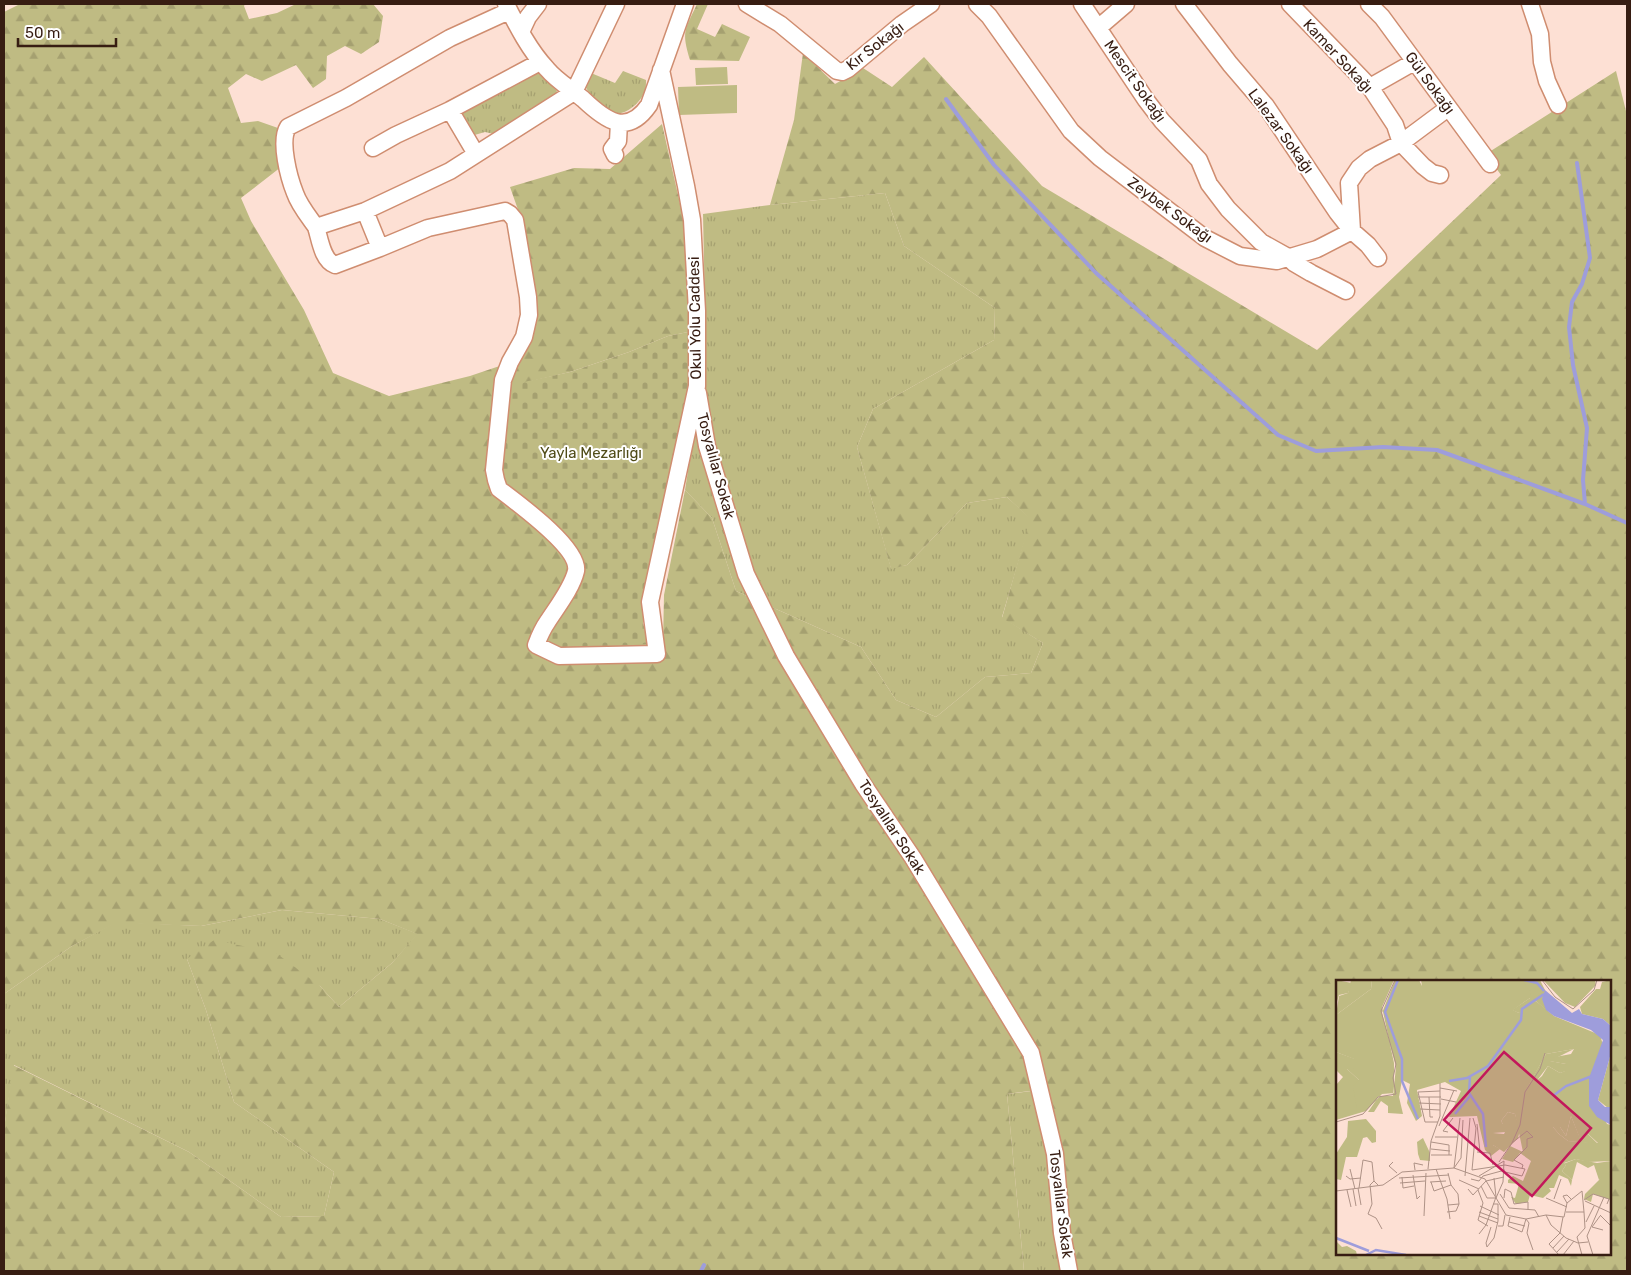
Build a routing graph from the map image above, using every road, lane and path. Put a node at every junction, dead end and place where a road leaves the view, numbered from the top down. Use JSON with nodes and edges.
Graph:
{"nodes":[{"id":1,"x":538,"y":4,"type":"edge"},
{"id":2,"x":616,"y":4,"type":"edge"},
{"id":3,"x":685,"y":4,"type":"edge"},
{"id":4,"x":747,"y":4,"type":"edge"},
{"id":5,"x":931,"y":4,"type":"edge"},
{"id":6,"x":977,"y":4,"type":"edge"},
{"id":7,"x":1082,"y":4,"type":"edge"},
{"id":8,"x":1126,"y":4,"type":"edge"},
{"id":9,"x":1184,"y":4,"type":"edge"},
{"id":10,"x":1290,"y":4,"type":"edge"},
{"id":11,"x":1369,"y":4,"type":"edge"},
{"id":12,"x":1530,"y":4,"type":"edge"},
{"id":13,"x":508,"y":7,"type":"edge"},
{"id":14,"x":1098,"y":28,"type":"junction"},
{"id":15,"x":521,"y":32,"type":"junction"},
{"id":16,"x":540,"y":62,"type":"junction"},
{"id":17,"x":1414,"y":62,"type":"junction"},
{"id":18,"x":661,"y":70,"type":"junction"},
{"id":19,"x":1370,"y":87,"type":"junction"},
{"id":20,"x":574,"y":92,"type":"junction"},
{"id":21,"x":1558,"y":105,"type":"dead end"},
{"id":22,"x":1448,"y":108,"type":"junction"},
{"id":23,"x":450,"y":110,"type":"junction"},
{"id":24,"x":619,"y":123,"type":"junction"},
{"id":25,"x":1401,"y":143,"type":"junction"},
{"id":26,"x":373,"y":148,"type":"dead end"},
{"id":27,"x":476,"y":154,"type":"junction"},
{"id":28,"x":615,"y":156,"type":"dead end"},
{"id":29,"x":1490,"y":164,"type":"dead end"},
{"id":30,"x":1440,"y":175,"type":"dead end"},
{"id":31,"x":365,"y":211,"type":"junction"},
{"id":32,"x":316,"y":227,"type":"junction"},
{"id":33,"x":1352,"y":231,"type":"junction"},
{"id":34,"x":380,"y":248,"type":"junction"},
{"id":35,"x":1288,"y":257,"type":"junction"},
{"id":36,"x":1378,"y":258,"type":"dead end"},
{"id":37,"x":1346,"y":290,"type":"dead end"},
{"id":38,"x":697,"y":386,"type":"junction"},
{"id":39,"x":1069,"y":1271,"type":"edge"}],
"edges":[{"from":1,"to":15,"type":"street"},
{"from":2,"to":20,"type":"street"},
{"from":3,"to":18,"type":"street"},
{"from":4,"to":5,"type":"street","name":"Kır Sokağı"},
{"from":6,"to":35,"type":"street","name":"Zeybek Sokağı"},
{"from":7,"to":14,"type":"street","name":"Mescit Sokağı"},
{"from":8,"to":14,"type":"street"},
{"from":9,"to":33,"type":"street","name":"Lalezar Sokağı"},
{"from":10,"to":19,"type":"street","name":"Kamer Sokağı"},
{"from":11,"to":17,"type":"street","name":"Gül Sokağı"},
{"from":12,"to":21,"type":"street"},
{"from":13,"to":15,"type":"street"},
{"from":13,"to":32,"type":"street"},
{"from":14,"to":35,"type":"street","name":"Mescit Sokağı"},
{"from":15,"to":16,"type":"street"},
{"from":16,"to":20,"type":"street"},
{"from":16,"to":23,"type":"street"},
{"from":17,"to":19,"type":"street"},
{"from":17,"to":22,"type":"street","name":"Gül Sokağı"},
{"from":18,"to":24,"type":"street"},
{"from":18,"to":38,"type":"street","name":"Okul Yolu Caddesi"},
{"from":19,"to":25,"type":"street","name":"Kamer Sokağı"},
{"from":20,"to":24,"type":"street"},
{"from":20,"to":27,"type":"street"},
{"from":22,"to":25,"type":"street"},
{"from":22,"to":29,"type":"street","name":"Gül Sokağı"},
{"from":23,"to":26,"type":"street"},
{"from":23,"to":27,"type":"street"},
{"from":24,"to":28,"type":"street"},
{"from":25,"to":30,"type":"street","name":"Kamer Sokağı"},
{"from":25,"to":33,"type":"street"},
{"from":27,"to":31,"type":"street"},
{"from":31,"to":32,"type":"street"},
{"from":31,"to":34,"type":"street"},
{"from":32,"to":34,"type":"street"},
{"from":33,"to":35,"type":"street","name":"Zeybek Sokağı"},
{"from":33,"to":36,"type":"street","name":"Lalezar Sokağı"},
{"from":34,"to":38,"type":"street","name":"Okul Yolu Caddesi"},
{"from":35,"to":37,"type":"street","name":"Mescit Sokağı"},
{"from":38,"to":39,"type":"street","name":"Tosyalılar Sokak"}]}
